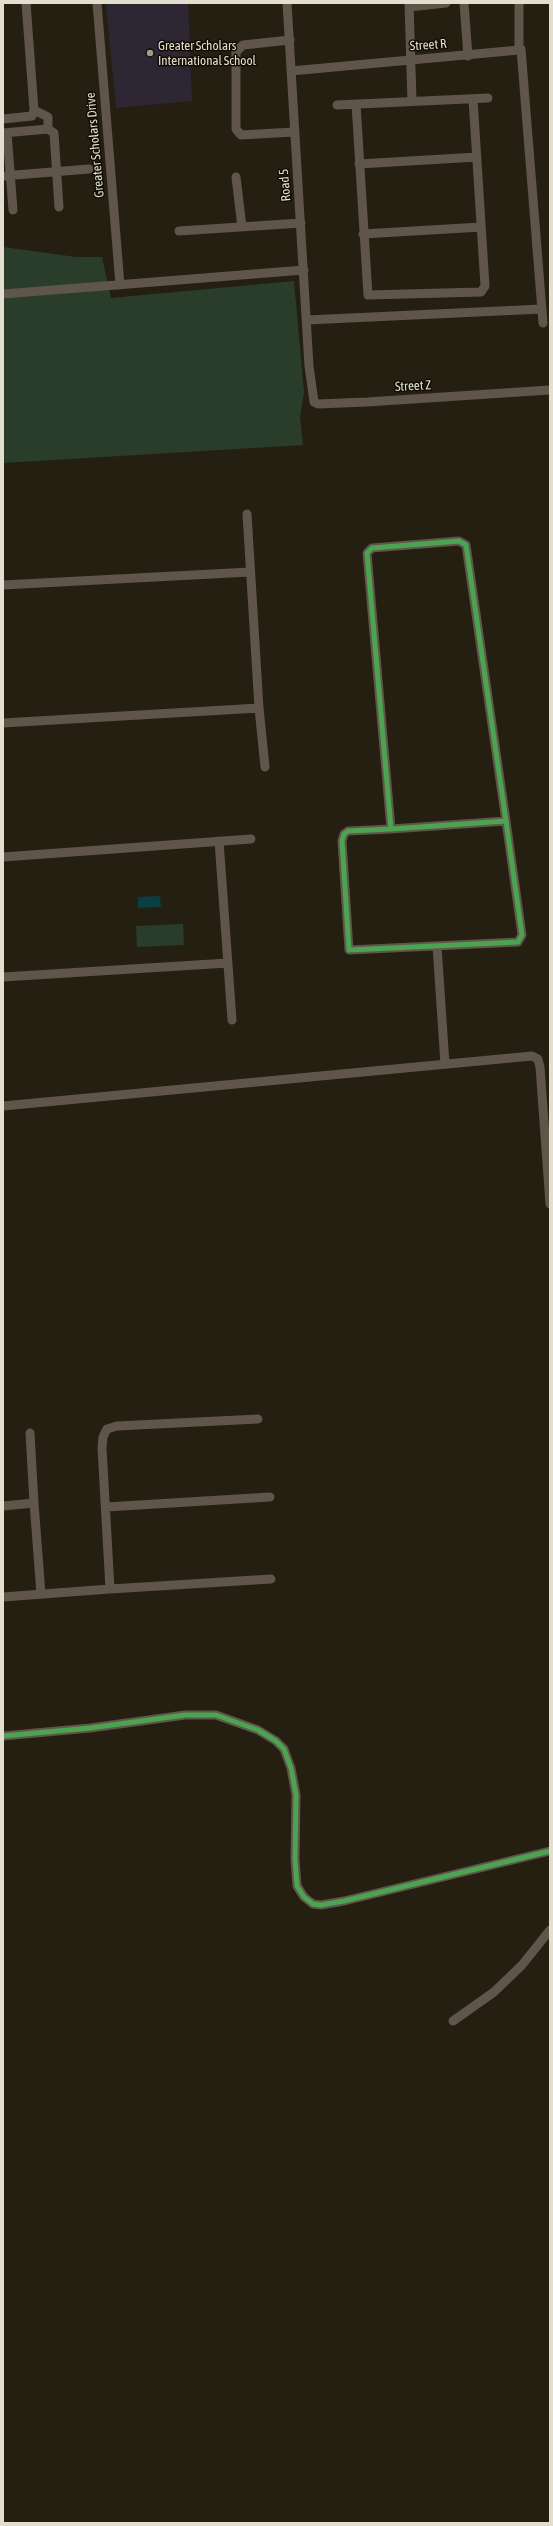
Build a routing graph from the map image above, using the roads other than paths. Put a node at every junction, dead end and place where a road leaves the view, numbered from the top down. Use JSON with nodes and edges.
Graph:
{"nodes":[{"id":1,"x":26,"y":3,"type":"edge"},
{"id":2,"x":97,"y":3,"type":"edge"},
{"id":3,"x":287,"y":3,"type":"edge"},
{"id":4,"x":446,"y":3,"type":"edge"},
{"id":5,"x":464,"y":3,"type":"edge"},
{"id":6,"x":519,"y":3,"type":"edge"},
{"id":7,"x":409,"y":5,"type":"edge"},
{"id":8,"x":290,"y":40,"type":"junction"},
{"id":9,"x":521,"y":49,"type":"junction"},
{"id":10,"x":468,"y":56,"type":"junction"},
{"id":11,"x":410,"y":60,"type":"junction"},
{"id":12,"x":291,"y":71,"type":"junction"},
{"id":13,"x":488,"y":98,"type":"dead end"},
{"id":14,"x":473,"y":99,"type":"junction"},
{"id":15,"x":412,"y":101,"type":"junction"},
{"id":16,"x":356,"y":104,"type":"junction"},
{"id":17,"x":337,"y":105,"type":"dead end"},
{"id":18,"x":34,"y":110,"type":"junction"},
{"id":19,"x":3,"y":119,"type":"edge"},
{"id":20,"x":48,"y":129,"type":"junction"},
{"id":21,"x":294,"y":132,"type":"junction"},
{"id":22,"x":5,"y":133,"type":"edge"},
{"id":23,"x":477,"y":157,"type":"junction"},
{"id":24,"x":359,"y":164,"type":"junction"},
{"id":25,"x":89,"y":169,"type":"dead end"},
{"id":26,"x":56,"y":172,"type":"junction"},
{"id":27,"x":7,"y":176,"type":"edge"},
{"id":28,"x":236,"y":177,"type":"dead end"},
{"id":29,"x":60,"y":207,"type":"dead end"},
{"id":30,"x":13,"y":210,"type":"dead end"},
{"id":31,"x":301,"y":223,"type":"junction"},
{"id":32,"x":242,"y":227,"type":"junction"},
{"id":33,"x":481,"y":227,"type":"junction"},
{"id":34,"x":179,"y":231,"type":"dead end"},
{"id":35,"x":363,"y":234,"type":"junction"},
{"id":36,"x":304,"y":270,"type":"junction"},
{"id":37,"x":120,"y":285,"type":"junction"},
{"id":38,"x":3,"y":294,"type":"edge"},
{"id":39,"x":542,"y":309,"type":"junction"},
{"id":40,"x":307,"y":320,"type":"junction"},
{"id":41,"x":543,"y":323,"type":"dead end"},
{"id":42,"x":309,"y":366,"type":"joint"},
{"id":43,"x":550,"y":390,"type":"edge"},
{"id":44,"x":247,"y":514,"type":"dead end"},
{"id":45,"x":250,"y":572,"type":"junction"},
{"id":46,"x":3,"y":586,"type":"edge"},
{"id":47,"x":259,"y":708,"type":"junction"},
{"id":48,"x":3,"y":723,"type":"edge"},
{"id":49,"x":266,"y":767,"type":"dead end"},
{"id":50,"x":506,"y":821,"type":"junction"},
{"id":51,"x":391,"y":829,"type":"junction"},
{"id":52,"x":251,"y":839,"type":"dead end"},
{"id":53,"x":219,"y":841,"type":"junction"},
{"id":54,"x":3,"y":857,"type":"edge"},
{"id":55,"x":437,"y":946,"type":"junction"},
{"id":56,"x":228,"y":963,"type":"junction"},
{"id":57,"x":3,"y":977,"type":"edge"},
{"id":58,"x":232,"y":1020,"type":"dead end"},
{"id":59,"x":445,"y":1064,"type":"junction"},
{"id":60,"x":3,"y":1106,"type":"edge"},
{"id":61,"x":550,"y":1204,"type":"edge"},
{"id":62,"x":258,"y":1419,"type":"dead end"},
{"id":63,"x":30,"y":1433,"type":"dead end"},
{"id":64,"x":270,"y":1497,"type":"dead end"},
{"id":65,"x":34,"y":1503,"type":"junction"},
{"id":66,"x":3,"y":1506,"type":"edge"},
{"id":67,"x":106,"y":1507,"type":"junction"},
{"id":68,"x":271,"y":1579,"type":"dead end"},
{"id":69,"x":110,"y":1589,"type":"junction"},
{"id":70,"x":41,"y":1594,"type":"junction"},
{"id":71,"x":3,"y":1597,"type":"edge"},
{"id":72,"x":3,"y":1736,"type":"edge"},
{"id":73,"x":550,"y":1851,"type":"edge"},
{"id":74,"x":550,"y":1930,"type":"edge"},
{"id":75,"x":453,"y":2021,"type":"dead end"}],
"edges":[{"from":1,"to":18,"type":"street"},
{"from":2,"to":37,"type":"street","name":"Greater Scholars Drive"},
{"from":3,"to":8,"type":"street","name":"Road 5"},
{"from":4,"to":7,"type":"street"},
{"from":5,"to":10,"type":"street"},
{"from":6,"to":9,"type":"street"},
{"from":7,"to":11,"type":"street"},
{"from":8,"to":12,"type":"street","name":"Road 5"},
{"from":8,"to":21,"type":"street"},
{"from":9,"to":10,"type":"street","name":"Street R"},
{"from":9,"to":39,"type":"street"},
{"from":10,"to":11,"type":"street","name":"Street R"},
{"from":11,"to":12,"type":"street","name":"Street R"},
{"from":11,"to":15,"type":"street"},
{"from":12,"to":21,"type":"street","name":"Road 5"},
{"from":13,"to":14,"type":"street"},
{"from":14,"to":15,"type":"street"},
{"from":14,"to":23,"type":"street"},
{"from":15,"to":16,"type":"street"},
{"from":16,"to":17,"type":"street"},
{"from":16,"to":24,"type":"street"},
{"from":18,"to":19,"type":"street"},
{"from":18,"to":20,"type":"street"},
{"from":20,"to":22,"type":"street"},
{"from":20,"to":26,"type":"street"},
{"from":21,"to":31,"type":"street","name":"Road 5"},
{"from":22,"to":27,"type":"street"},
{"from":23,"to":24,"type":"street"},
{"from":23,"to":33,"type":"street"},
{"from":24,"to":35,"type":"street"},
{"from":25,"to":26,"type":"street"},
{"from":26,"to":27,"type":"street"},
{"from":26,"to":29,"type":"street"},
{"from":27,"to":30,"type":"street"},
{"from":28,"to":32,"type":"street"},
{"from":31,"to":32,"type":"street"},
{"from":31,"to":36,"type":"street","name":"Road 5"},
{"from":32,"to":34,"type":"street"},
{"from":33,"to":35,"type":"street"},
{"from":33,"to":35,"type":"street"},
{"from":36,"to":37,"type":"street"},
{"from":36,"to":40,"type":"street","name":"Road 5"},
{"from":37,"to":38,"type":"street"},
{"from":39,"to":40,"type":"street"},
{"from":39,"to":41,"type":"street"},
{"from":40,"to":42,"type":"street","name":"Road 5"},
{"from":42,"to":43,"type":"street","name":"Street Z"},
{"from":44,"to":45,"type":"street"},
{"from":45,"to":46,"type":"street"},
{"from":45,"to":47,"type":"street"},
{"from":47,"to":48,"type":"street"},
{"from":47,"to":49,"type":"street"},
{"from":50,"to":51,"type":"street"},
{"from":50,"to":51,"type":"street"},
{"from":50,"to":55,"type":"street"},
{"from":51,"to":55,"type":"street"},
{"from":52,"to":53,"type":"street"},
{"from":53,"to":54,"type":"street"},
{"from":53,"to":56,"type":"street"},
{"from":55,"to":59,"type":"street"},
{"from":56,"to":57,"type":"street"},
{"from":56,"to":58,"type":"street"},
{"from":59,"to":60,"type":"street"},
{"from":59,"to":61,"type":"street"},
{"from":62,"to":67,"type":"street"},
{"from":63,"to":65,"type":"street"},
{"from":64,"to":67,"type":"street"},
{"from":65,"to":66,"type":"street"},
{"from":65,"to":70,"type":"street"},
{"from":67,"to":69,"type":"street"},
{"from":68,"to":69,"type":"street"},
{"from":69,"to":70,"type":"street"},
{"from":70,"to":71,"type":"street"},
{"from":72,"to":73,"type":"street"},
{"from":74,"to":75,"type":"street"}]}
